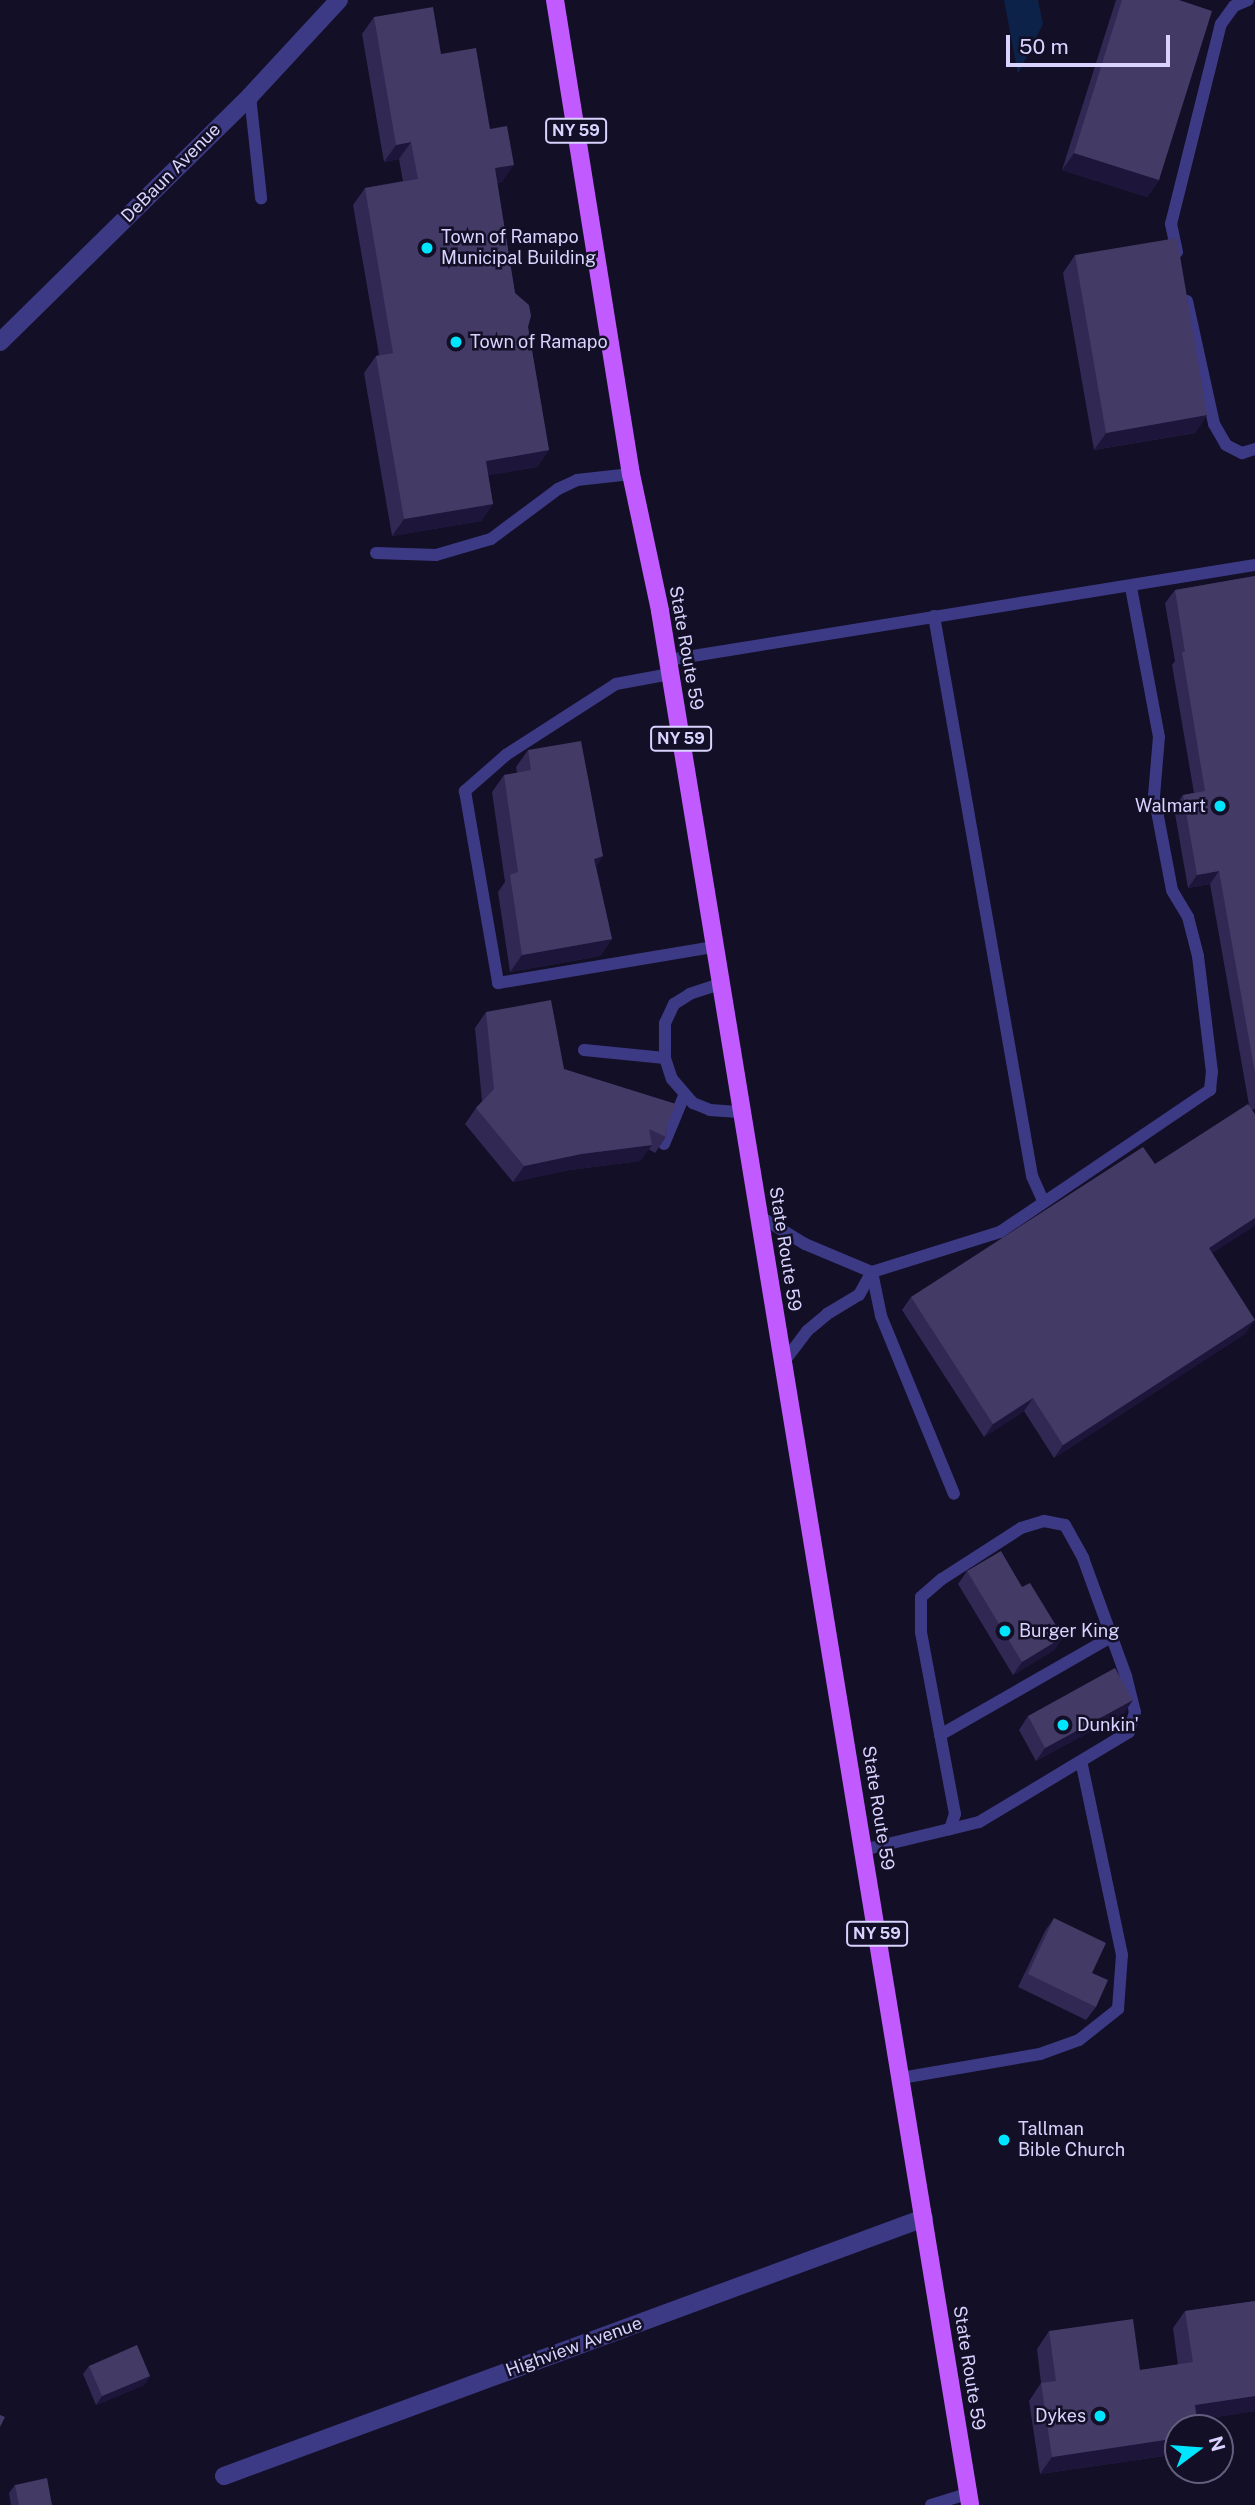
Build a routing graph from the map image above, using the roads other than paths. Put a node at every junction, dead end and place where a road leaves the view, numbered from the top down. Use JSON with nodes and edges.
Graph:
{"nodes":[{"id":1,"x":339,"y":0,"type":"edge"},
{"id":2,"x":555,"y":0,"type":"edge"},
{"id":3,"x":1248,"y":0,"type":"edge"},
{"id":4,"x":250,"y":96,"type":"junction"},
{"id":5,"x":261,"y":198,"type":"dead end"},
{"id":6,"x":1179,"y":264,"type":"edge"},
{"id":7,"x":1185,"y":290,"type":"edge"},
{"id":8,"x":0,"y":342,"type":"edge"},
{"id":9,"x":1255,"y":450,"type":"edge"},
{"id":10,"x":631,"y":474,"type":"junction"},
{"id":11,"x":376,"y":553,"type":"dead end"},
{"id":12,"x":1255,"y":565,"type":"edge"},
{"id":13,"x":1131,"y":587,"type":"junction"},
{"id":14,"x":934,"y":616,"type":"junction"},
{"id":15,"x":669,"y":667,"type":"junction"},
{"id":16,"x":715,"y":947,"type":"junction"},
{"id":17,"x":720,"y":984,"type":"junction"},
{"id":18,"x":584,"y":1050,"type":"dead end"},
{"id":19,"x":666,"y":1058,"type":"junction"},
{"id":20,"x":684,"y":1096,"type":"junction"},
{"id":21,"x":742,"y":1112,"type":"junction"},
{"id":22,"x":664,"y":1144,"type":"edge"},
{"id":23,"x":1043,"y":1201,"type":"junction"},
{"id":24,"x":759,"y":1216,"type":"junction"},
{"id":25,"x":872,"y":1272,"type":"junction"},
{"id":26,"x":783,"y":1363,"type":"junction"},
{"id":27,"x":954,"y":1494,"type":"dead end"},
{"id":28,"x":1113,"y":1636,"type":"junction"},
{"id":29,"x":940,"y":1735,"type":"junction"},
{"id":30,"x":1081,"y":1761,"type":"junction"},
{"id":31,"x":950,"y":1829,"type":"junction"},
{"id":32,"x":863,"y":1850,"type":"junction"},
{"id":33,"x":901,"y":2078,"type":"junction"},
{"id":34,"x":924,"y":2218,"type":"junction"},
{"id":35,"x":224,"y":2476,"type":"dead end"},
{"id":36,"x":969,"y":2499,"type":"edge"},
{"id":37,"x":931,"y":2505,"type":"edge"}],
"edges":[{"from":1,"to":4,"type":"street","name":"DeBaun Avenue"},
{"from":2,"to":10,"type":"main road","name":"State Route 59","number":"NY 59"},
{"from":3,"to":6,"type":"lane"},
{"from":4,"to":5,"type":"lane"},
{"from":4,"to":8,"type":"street","name":"DeBaun Avenue"},
{"from":7,"to":9,"type":"lane"},
{"from":10,"to":11,"type":"lane"},
{"from":10,"to":15,"type":"main road","name":"State Route 59","number":"NY 59"},
{"from":12,"to":13,"type":"lane"},
{"from":13,"to":14,"type":"lane"},
{"from":13,"to":23,"type":"lane"},
{"from":14,"to":15,"type":"lane"},
{"from":14,"to":23,"type":"lane"},
{"from":15,"to":16,"type":"main road","name":"State Route 59","number":"NY 59"},
{"from":15,"to":16,"type":"lane"},
{"from":16,"to":17,"type":"main road","name":"State Route 59","number":"NY 59"},
{"from":17,"to":19,"type":"lane"},
{"from":17,"to":21,"type":"main road","name":"State Route 59","number":"NY 59"},
{"from":18,"to":19,"type":"lane"},
{"from":19,"to":20,"type":"lane"},
{"from":20,"to":21,"type":"lane"},
{"from":20,"to":22,"type":"lane"},
{"from":21,"to":24,"type":"main road","name":"State Route 59","number":"NY 59"},
{"from":23,"to":25,"type":"lane"},
{"from":24,"to":25,"type":"lane"},
{"from":24,"to":26,"type":"main road","name":"State Route 59","number":"NY 59"},
{"from":25,"to":26,"type":"lane"},
{"from":25,"to":27,"type":"lane"},
{"from":26,"to":32,"type":"main road","name":"State Route 59","number":"NY 59"},
{"from":28,"to":29,"type":"lane"},
{"from":28,"to":29,"type":"lane"},
{"from":28,"to":30,"type":"lane"},
{"from":29,"to":31,"type":"lane"},
{"from":30,"to":31,"type":"lane"},
{"from":30,"to":33,"type":"lane"},
{"from":31,"to":32,"type":"lane"},
{"from":32,"to":33,"type":"main road","name":"State Route 59","number":"NY 59"},
{"from":33,"to":34,"type":"main road","name":"State Route 59","number":"NY 59"},
{"from":34,"to":35,"type":"street","name":"Highview Avenue"},
{"from":34,"to":36,"type":"main road","name":"State Route 59","number":"NY 59"},
{"from":36,"to":37,"type":"lane"}]}
